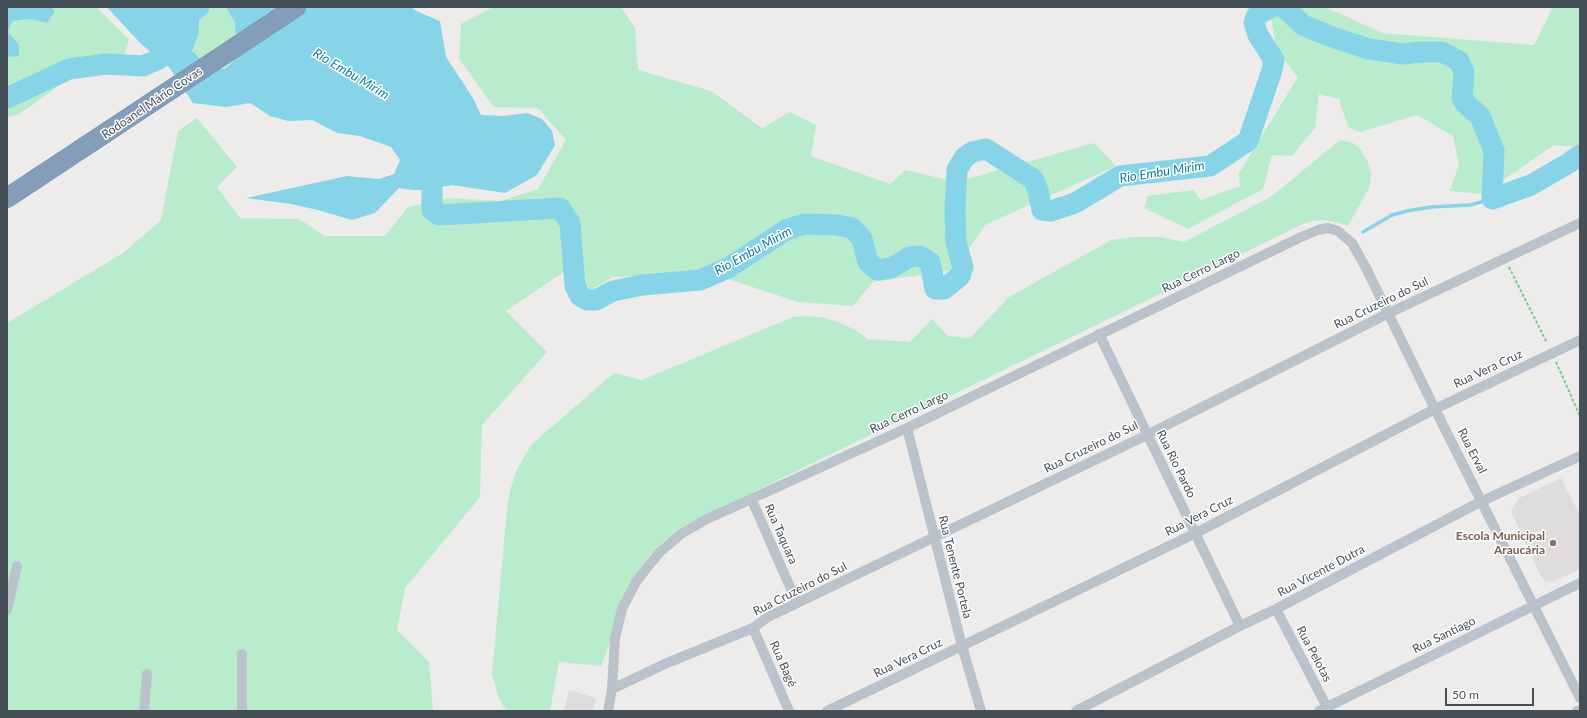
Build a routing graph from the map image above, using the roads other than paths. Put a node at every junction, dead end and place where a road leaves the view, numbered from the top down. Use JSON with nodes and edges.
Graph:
{"nodes":[{"id":1,"x":296,"y":7,"type":"edge"},
{"id":2,"x":7,"y":198,"type":"edge"},
{"id":3,"x":1580,"y":223,"type":"edge"},
{"id":4,"x":1328,"y":228,"type":"joint"},
{"id":5,"x":1389,"y":313,"type":"junction"},
{"id":6,"x":1098,"y":334,"type":"junction"},
{"id":7,"x":1580,"y":340,"type":"edge"},
{"id":8,"x":1435,"y":409,"type":"junction"},
{"id":9,"x":907,"y":428,"type":"junction"},
{"id":10,"x":1147,"y":435,"type":"junction"},
{"id":11,"x":1580,"y":456,"type":"edge"},
{"id":12,"x":751,"y":498,"type":"junction"},
{"id":13,"x":1482,"y":501,"type":"junction"},
{"id":14,"x":1196,"y":533,"type":"junction"},
{"id":15,"x":934,"y":538,"type":"junction"},
{"id":16,"x":18,"y":566,"type":"dead end"},
{"id":17,"x":1580,"y":583,"type":"edge"},
{"id":18,"x":797,"y":603,"type":"junction"},
{"id":19,"x":1533,"y":606,"type":"junction"},
{"id":20,"x":1276,"y":609,"type":"junction"},
{"id":21,"x":7,"y":610,"type":"edge"},
{"id":22,"x":1240,"y":626,"type":"junction"},
{"id":23,"x":752,"y":628,"type":"junction"},
{"id":24,"x":962,"y":646,"type":"junction"},
{"id":25,"x":242,"y":654,"type":"dead end"},
{"id":26,"x":147,"y":674,"type":"dead end"},
{"id":27,"x":612,"y":689,"type":"junction"},
{"id":28,"x":1580,"y":698,"type":"edge"},
{"id":29,"x":1093,"y":707,"type":"edge"},
{"id":30,"x":1325,"y":710,"type":"edge"},
{"id":31,"x":144,"y":711,"type":"edge"},
{"id":32,"x":242,"y":711,"type":"edge"},
{"id":33,"x":608,"y":711,"type":"edge"},
{"id":34,"x":789,"y":711,"type":"edge"},
{"id":35,"x":827,"y":711,"type":"edge"},
{"id":36,"x":981,"y":711,"type":"edge"},
{"id":37,"x":1076,"y":711,"type":"edge"}],
"edges":[{"from":1,"to":2,"type":"highway","name":"Rodoanel Mário Covas"},
{"from":3,"to":5,"type":"street","name":"Rua Cruzeiro do Sul"},
{"from":4,"to":5,"type":"street","name":"Rua Erval"},
{"from":4,"to":6,"type":"street","name":"Rua Cerro Largo"},
{"from":5,"to":8,"type":"street","name":"Rua Erval"},
{"from":5,"to":10,"type":"street","name":"Rua Cruzeiro do Sul"},
{"from":6,"to":9,"type":"street","name":"Rua Cerro Largo"},
{"from":6,"to":10,"type":"street","name":"Rua Rio Pardo"},
{"from":7,"to":8,"type":"street","name":"Rua Vera Cruz"},
{"from":8,"to":13,"type":"street","name":"Rua Erval"},
{"from":8,"to":14,"type":"street","name":"Rua Vera Cruz"},
{"from":9,"to":12,"type":"street","name":"Rua Cerro Largo"},
{"from":9,"to":15,"type":"street","name":"Rua Tenente Portela"},
{"from":10,"to":14,"type":"street","name":"Rua Rio Pardo"},
{"from":10,"to":15,"type":"street","name":"Rua Cruzeiro do Sul"},
{"from":11,"to":13,"type":"street","name":"Rua Vicente Dutra"},
{"from":12,"to":18,"type":"street","name":"Rua Taquara"},
{"from":12,"to":27,"type":"street","name":"Rua Cerro Largo"},
{"from":13,"to":19,"type":"street","name":"Rua Erval"},
{"from":13,"to":20,"type":"street","name":"Rua Vicente Dutra"},
{"from":14,"to":22,"type":"street","name":"Rua Rio Pardo"},
{"from":14,"to":24,"type":"street","name":"Rua Vera Cruz"},
{"from":15,"to":18,"type":"street","name":"Rua Cruzeiro do Sul"},
{"from":15,"to":24,"type":"street","name":"Rua Tenente Portela"},
{"from":16,"to":21,"type":"street"},
{"from":17,"to":19,"type":"street","name":"Rua Santiago"},
{"from":18,"to":23,"type":"street","name":"Rua Cruzeiro do Sul"},
{"from":19,"to":28,"type":"street","name":"Rua Erval"},
{"from":19,"to":30,"type":"street","name":"Rua Santiago"},
{"from":20,"to":22,"type":"street","name":"Rua Vicente Dutra"},
{"from":20,"to":30,"type":"street","name":"Rua Pelotas"},
{"from":22,"to":29,"type":"street","name":"Rua Vicente Dutra"},
{"from":23,"to":27,"type":"street","name":"Rua Cruzeiro do Sul"},
{"from":23,"to":34,"type":"street","name":"Rua Bagé"},
{"from":24,"to":35,"type":"street","name":"Rua Vera Cruz"},
{"from":24,"to":36,"type":"street","name":"Rua Tenente Portela"},
{"from":25,"to":32,"type":"street"},
{"from":26,"to":31,"type":"street"},
{"from":27,"to":33,"type":"street","name":"Rua Cerro Largo"},
{"from":29,"to":37,"type":"street","name":"Rua Vicente Dutra"}]}
